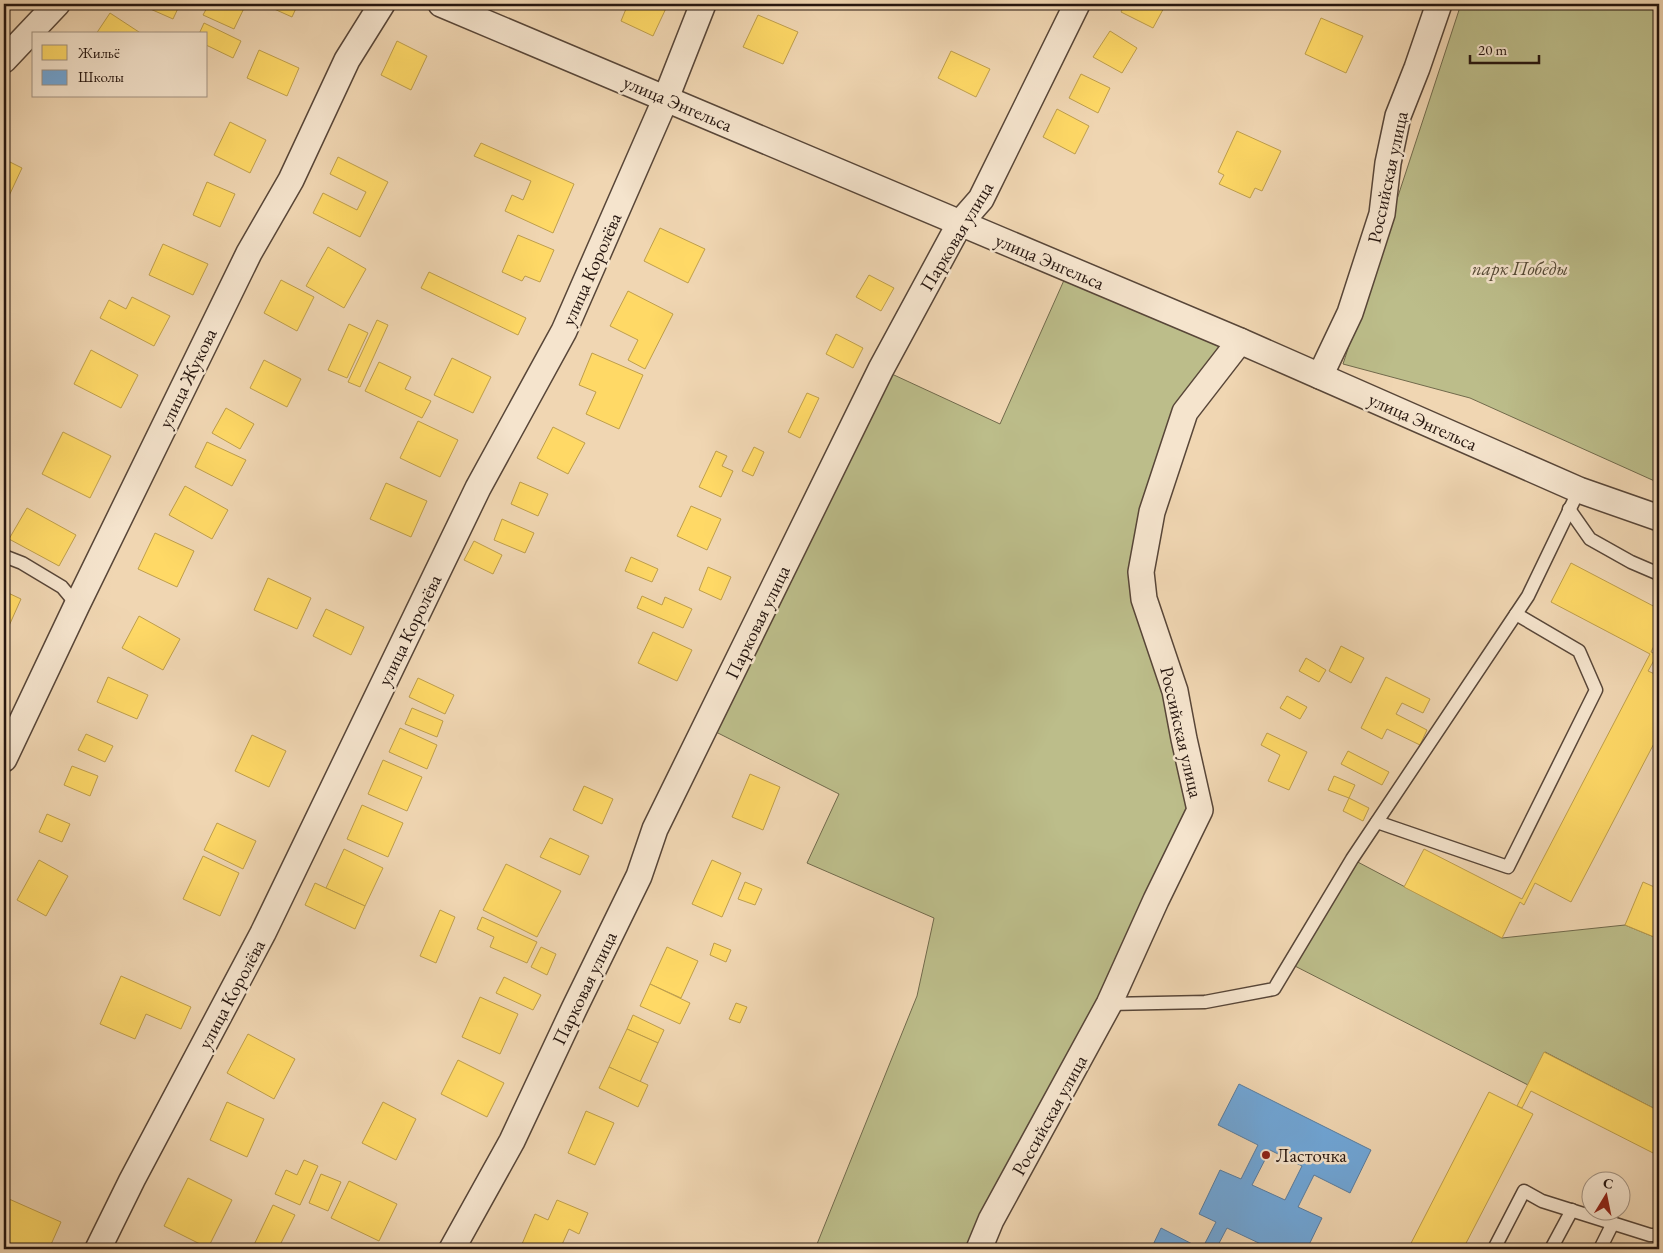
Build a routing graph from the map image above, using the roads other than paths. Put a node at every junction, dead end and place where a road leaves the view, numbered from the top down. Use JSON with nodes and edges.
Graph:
{"nodes":[{"id":1,"x":56,"y":4,"type":"edge"},
{"id":2,"x":382,"y":4,"type":"edge"},
{"id":3,"x":441,"y":4,"type":"edge"},
{"id":4,"x":703,"y":4,"type":"edge"},
{"id":5,"x":1077,"y":4,"type":"edge"},
{"id":6,"x":1439,"y":4,"type":"edge"},
{"id":7,"x":4,"y":60,"type":"edge"},
{"id":8,"x":666,"y":98,"type":"junction"},
{"id":9,"x":960,"y":223,"type":"junction"},
{"id":10,"x":1240,"y":341,"type":"junction"},
{"id":11,"x":1320,"y":376,"type":"junction"},
{"id":12,"x":1574,"y":499,"type":"junction"},
{"id":13,"x":1659,"y":518,"type":"edge"},
{"id":14,"x":4,"y":556,"type":"edge"},
{"id":15,"x":1659,"y":574,"type":"edge"},
{"id":16,"x":77,"y":605,"type":"junction"},
{"id":17,"x":1516,"y":614,"type":"junction"},
{"id":18,"x":4,"y":759,"type":"edge"},
{"id":19,"x":1377,"y":822,"type":"junction"},
{"id":20,"x":1109,"y":1004,"type":"junction"},
{"id":21,"x":1572,"y":1210,"type":"junction"},
{"id":22,"x":1613,"y":1223,"type":"junction"},
{"id":23,"x":1659,"y":1235,"type":"edge"},
{"id":24,"x":98,"y":1249,"type":"edge"},
{"id":25,"x":452,"y":1249,"type":"edge"},
{"id":26,"x":979,"y":1249,"type":"edge"},
{"id":27,"x":1494,"y":1249,"type":"edge"},
{"id":28,"x":1551,"y":1249,"type":"edge"},
{"id":29,"x":1600,"y":1249,"type":"edge"}],
"edges":[{"from":1,"to":7,"type":"street"},
{"from":2,"to":16,"type":"street","name":"улица Жукова"},
{"from":3,"to":8,"type":"street","name":"улица Энгельса"},
{"from":4,"to":8,"type":"street","name":"улица Королёва"},
{"from":5,"to":9,"type":"street","name":"Парковая улица"},
{"from":6,"to":11,"type":"street","name":"Российская улица"},
{"from":8,"to":9,"type":"street","name":"улица Энгельса"},
{"from":8,"to":24,"type":"street","name":"улица Королёва"},
{"from":9,"to":10,"type":"street","name":"улица Энгельса"},
{"from":9,"to":25,"type":"street","name":"Парковая улица"},
{"from":10,"to":11,"type":"street","name":"улица Энгельса"},
{"from":10,"to":20,"type":"street","name":"Российская улица"},
{"from":11,"to":12,"type":"street","name":"улица Энгельса"},
{"from":12,"to":13,"type":"street","name":"улица Энгельса"},
{"from":12,"to":15,"type":"lane"},
{"from":12,"to":17,"type":"lane"},
{"from":14,"to":16,"type":"lane"},
{"from":16,"to":18,"type":"street","name":"улица Жукова"},
{"from":17,"to":19,"type":"lane"},
{"from":17,"to":19,"type":"lane"},
{"from":19,"to":20,"type":"lane"},
{"from":20,"to":26,"type":"street","name":"Российская улица"},
{"from":21,"to":22,"type":"lane"},
{"from":21,"to":27,"type":"lane"},
{"from":21,"to":28,"type":"lane"},
{"from":22,"to":23,"type":"lane"},
{"from":22,"to":29,"type":"lane"}]}
